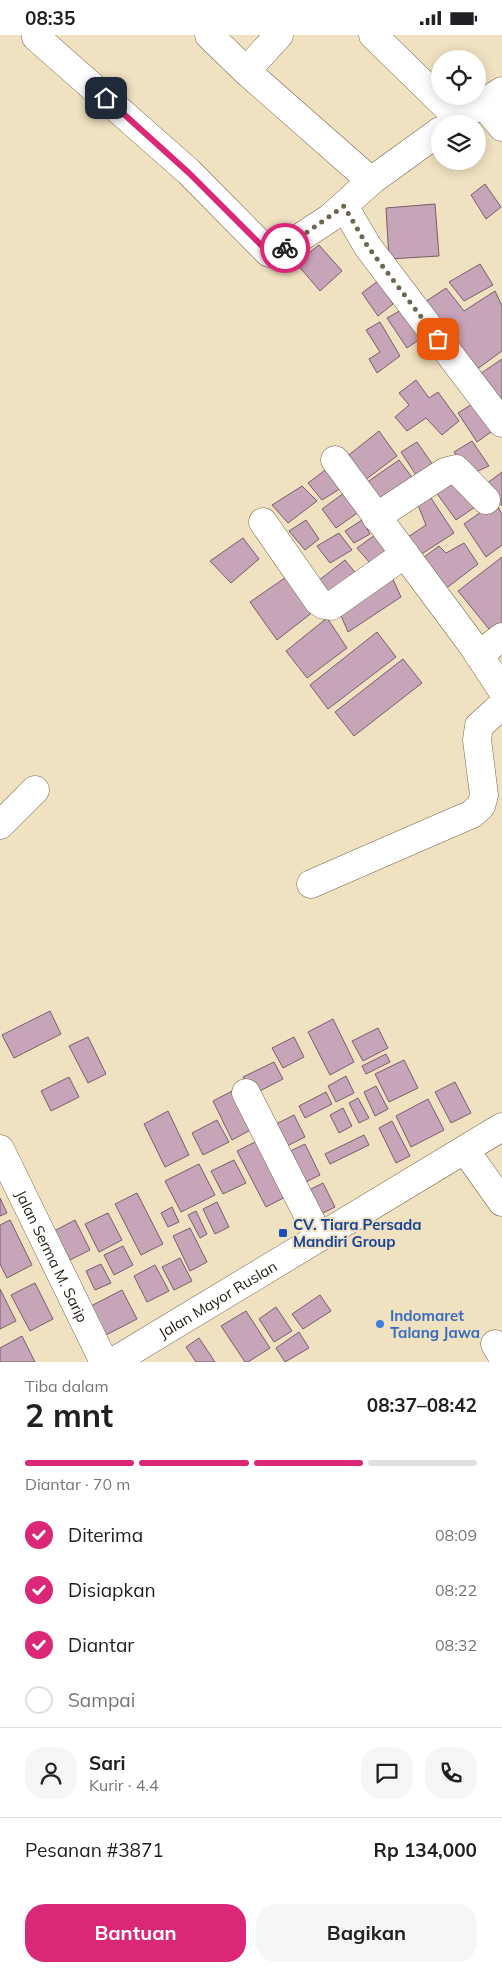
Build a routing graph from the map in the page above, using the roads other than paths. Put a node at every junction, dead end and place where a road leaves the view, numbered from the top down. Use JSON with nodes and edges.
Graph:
{"nodes":[{"id":1,"x":209,"y":35,"type":"edge"},
{"id":2,"x":279,"y":35,"type":"edge"},
{"id":3,"x":373,"y":35,"type":"edge"},
{"id":4,"x":36,"y":37,"type":"dead end"},
{"id":5,"x":246,"y":71,"type":"junction"},
{"id":6,"x":492,"y":98,"type":"edge"},
{"id":7,"x":441,"y":115,"type":"edge"},
{"id":8,"x":464,"y":115,"type":"edge"},
{"id":9,"x":502,"y":127,"type":"edge"},
{"id":10,"x":431,"y":137,"type":"edge"},
{"id":11,"x":371,"y":181,"type":"junction"},
{"id":12,"x":344,"y":206,"type":"junction"},
{"id":13,"x":502,"y":423,"type":"edge"},
{"id":14,"x":335,"y":460,"type":"dead end"},
{"id":15,"x":486,"y":500,"type":"dead end"},
{"id":16,"x":376,"y":517,"type":"junction"},
{"id":17,"x":263,"y":522,"type":"dead end"},
{"id":18,"x":405,"y":554,"type":"junction"},
{"id":19,"x":502,"y":637,"type":"edge"},
{"id":20,"x":479,"y":655,"type":"junction"},
{"id":21,"x":502,"y":690,"type":"edge"},
{"id":22,"x":502,"y":705,"type":"edge"},
{"id":23,"x":35,"y":790,"type":"dead end"},
{"id":24,"x":0,"y":825,"type":"edge"},
{"id":25,"x":311,"y":884,"type":"dead end"},
{"id":26,"x":246,"y":1093,"type":"dead end"},
{"id":27,"x":502,"y":1127,"type":"edge"},
{"id":28,"x":0,"y":1149,"type":"edge"},
{"id":29,"x":465,"y":1149,"type":"junction"},
{"id":30,"x":502,"y":1202,"type":"edge"},
{"id":31,"x":320,"y":1237,"type":"junction"},
{"id":32,"x":104,"y":1362,"type":"edge"},
{"id":33,"x":113,"y":1362,"type":"edge"}],
"edges":[{"from":1,"to":5,"type":"street"},
{"from":2,"to":5,"type":"street"},
{"from":3,"to":7,"type":"street"},
{"from":4,"to":12,"type":"street"},
{"from":5,"to":11,"type":"street"},
{"from":6,"to":8,"type":"street"},
{"from":6,"to":9,"type":"street"},
{"from":10,"to":11,"type":"street"},
{"from":11,"to":12,"type":"street"},
{"from":12,"to":13,"type":"street"},
{"from":14,"to":16,"type":"street"},
{"from":15,"to":16,"type":"street"},
{"from":16,"to":18,"type":"street"},
{"from":17,"to":18,"type":"street"},
{"from":18,"to":20,"type":"street"},
{"from":19,"to":20,"type":"street"},
{"from":20,"to":21,"type":"street"},
{"from":22,"to":25,"type":"street"},
{"from":23,"to":24,"type":"street"},
{"from":26,"to":31,"type":"street"},
{"from":27,"to":29,"type":"street","name":"Jalan Mayor Ruslan"},
{"from":28,"to":32,"type":"street","name":"Jalan Serma M. Sarip"},
{"from":29,"to":30,"type":"street"},
{"from":29,"to":31,"type":"street","name":"Jalan Mayor Ruslan"},
{"from":31,"to":33,"type":"street","name":"Jalan Mayor Ruslan"}]}
